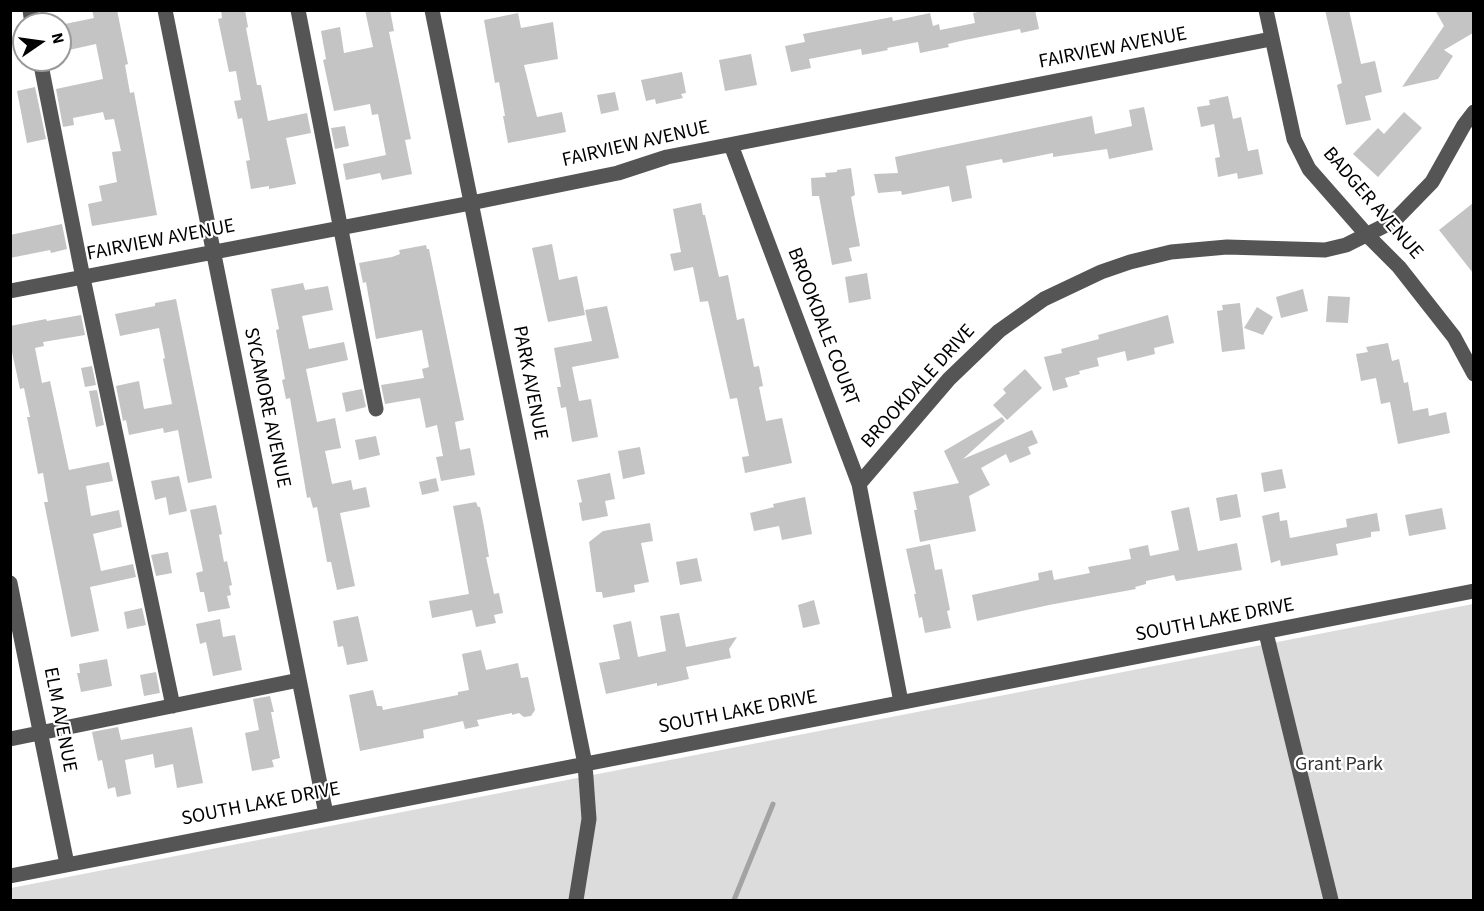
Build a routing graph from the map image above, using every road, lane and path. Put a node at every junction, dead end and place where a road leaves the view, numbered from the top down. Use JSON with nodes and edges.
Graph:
{"nodes":[{"id":1,"x":165,"y":10,"type":"edge"},
{"id":2,"x":298,"y":10,"type":"edge"},
{"id":3,"x":432,"y":10,"type":"edge"},
{"id":4,"x":1266,"y":10,"type":"edge"},
{"id":5,"x":1271,"y":39,"type":"junction"},
{"id":6,"x":42,"y":72,"type":"edge"},
{"id":7,"x":1473,"y":112,"type":"edge"},
{"id":8,"x":731,"y":145,"type":"junction"},
{"id":9,"x":471,"y":203,"type":"junction"},
{"id":10,"x":341,"y":228,"type":"junction"},
{"id":11,"x":1367,"y":235,"type":"junction"},
{"id":12,"x":213,"y":253,"type":"junction"},
{"id":13,"x":83,"y":278,"type":"junction"},
{"id":14,"x":10,"y":291,"type":"edge"},
{"id":15,"x":1473,"y":374,"type":"edge"},
{"id":16,"x":376,"y":410,"type":"dead end"},
{"id":17,"x":858,"y":484,"type":"junction"},
{"id":18,"x":10,"y":583,"type":"edge"},
{"id":19,"x":1473,"y":591,"type":"edge"},
{"id":20,"x":1266,"y":633,"type":"junction"},
{"id":21,"x":300,"y":680,"type":"junction"},
{"id":22,"x":901,"y":702,"type":"junction"},
{"id":23,"x":173,"y":706,"type":"junction"},
{"id":24,"x":40,"y":733,"type":"junction"},
{"id":25,"x":10,"y":739,"type":"edge"},
{"id":26,"x":585,"y":764,"type":"junction"},
{"id":27,"x":326,"y":814,"type":"junction"},
{"id":28,"x":67,"y":864,"type":"junction"},
{"id":29,"x":10,"y":876,"type":"edge"},
{"id":30,"x":576,"y":900,"type":"edge"},
{"id":31,"x":1331,"y":900,"type":"edge"}],
"edges":[{"from":1,"to":12,"type":"street","name":"SYCAMORE AVENUE"},
{"from":2,"to":10,"type":"street"},
{"from":3,"to":9,"type":"street","name":"PARK AVENUE"},
{"from":4,"to":5,"type":"street","name":"BADGER AVENUE"},
{"from":5,"to":8,"type":"street","name":"FAIRVIEW AVENUE"},
{"from":5,"to":11,"type":"street","name":"BADGER AVENUE"},
{"from":6,"to":13,"type":"street"},
{"from":7,"to":11,"type":"street","name":"BROOKDALE DRIVE"},
{"from":8,"to":9,"type":"street","name":"FAIRVIEW AVENUE"},
{"from":8,"to":17,"type":"street","name":"BROOKDALE COURT"},
{"from":9,"to":10,"type":"street","name":"FAIRVIEW AVENUE"},
{"from":9,"to":26,"type":"street","name":"PARK AVENUE"},
{"from":10,"to":12,"type":"street","name":"FAIRVIEW AVENUE"},
{"from":10,"to":16,"type":"street"},
{"from":11,"to":15,"type":"street","name":"BADGER AVENUE"},
{"from":11,"to":17,"type":"street","name":"BROOKDALE DRIVE"},
{"from":12,"to":13,"type":"street","name":"FAIRVIEW AVENUE"},
{"from":12,"to":21,"type":"street","name":"SYCAMORE AVENUE"},
{"from":13,"to":14,"type":"street","name":"FAIRVIEW AVENUE"},
{"from":13,"to":23,"type":"street"},
{"from":17,"to":22,"type":"street","name":"BROOKDALE COURT"},
{"from":18,"to":24,"type":"street","name":"ELM AVENUE"},
{"from":19,"to":20,"type":"street","name":"SOUTH LAKE DRIVE"},
{"from":20,"to":22,"type":"street","name":"SOUTH LAKE DRIVE"},
{"from":20,"to":31,"type":"street"},
{"from":21,"to":23,"type":"street"},
{"from":21,"to":27,"type":"street","name":"SYCAMORE AVENUE"},
{"from":22,"to":26,"type":"street","name":"SOUTH LAKE DRIVE"},
{"from":23,"to":24,"type":"street"},
{"from":24,"to":25,"type":"street"},
{"from":24,"to":28,"type":"street","name":"ELM AVENUE"},
{"from":26,"to":27,"type":"street","name":"SOUTH LAKE DRIVE"},
{"from":26,"to":30,"type":"street","name":"PARK AVENUE"},
{"from":27,"to":28,"type":"street","name":"SOUTH LAKE DRIVE"},
{"from":28,"to":29,"type":"street","name":"SOUTH LAKE DRIVE"}]}
